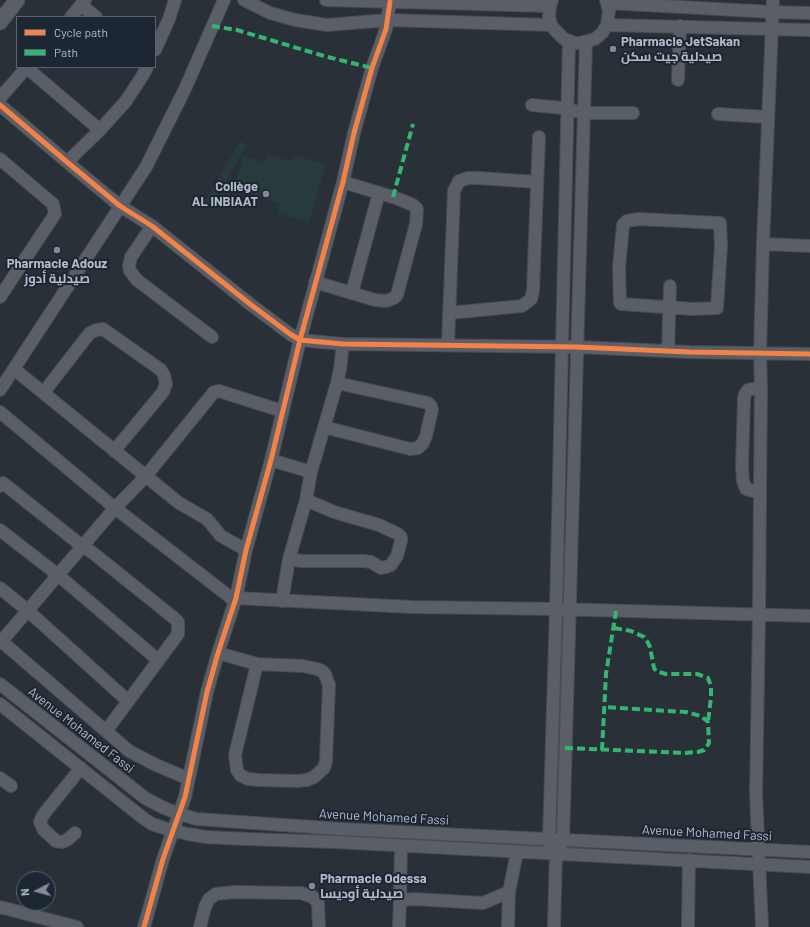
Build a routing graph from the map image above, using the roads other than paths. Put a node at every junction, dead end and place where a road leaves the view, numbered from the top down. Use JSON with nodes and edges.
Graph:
{"nodes":[{"id":1,"x":17,"y":0,"type":"edge"},
{"id":2,"x":175,"y":0,"type":"edge"},
{"id":3,"x":224,"y":0,"type":"edge"},
{"id":4,"x":244,"y":0,"type":"edge"},
{"id":5,"x":326,"y":0,"type":"edge"},
{"id":6,"x":607,"y":1,"type":"edge"},
{"id":7,"x":83,"y":2,"type":"edge"},
{"id":8,"x":390,"y":2,"type":"junction"},
{"id":9,"x":551,"y":3,"type":"edge"},
{"id":10,"x":772,"y":6,"type":"edge"},
{"id":11,"x":810,"y":13,"type":"edge"},
{"id":12,"x":72,"y":16,"type":"edge"},
{"id":13,"x":95,"y":16,"type":"edge"},
{"id":14,"x":388,"y":20,"type":"junction"},
{"id":15,"x":0,"y":22,"type":"edge"},
{"id":16,"x":552,"y":25,"type":"junction"},
{"id":17,"x":607,"y":25,"type":"junction"},
{"id":18,"x":680,"y":26,"type":"junction"},
{"id":19,"x":772,"y":28,"type":"junction"},
{"id":20,"x":810,"y":30,"type":"edge"},
{"id":21,"x":570,"y":41,"type":"junction"},
{"id":22,"x":586,"y":42,"type":"junction"},
{"id":23,"x":156,"y":48,"type":"edge"},
{"id":24,"x":26,"y":68,"type":"edge"},
{"id":25,"x":28,"y":68,"type":"edge"},
{"id":26,"x":146,"y":68,"type":"edge"},
{"id":27,"x":678,"y":80,"type":"dead end"},
{"id":28,"x":0,"y":98,"type":"edge"},
{"id":29,"x":0,"y":105,"type":"edge"},
{"id":30,"x":532,"y":105,"type":"dead end"},
{"id":31,"x":568,"y":109,"type":"junction"},
{"id":32,"x":583,"y":112,"type":"junction"},
{"id":33,"x":633,"y":113,"type":"dead end"},
{"id":34,"x":718,"y":114,"type":"dead end"},
{"id":35,"x":767,"y":117,"type":"junction"},
{"id":36,"x":100,"y":130,"type":"junction"},
{"id":37,"x":539,"y":137,"type":"dead end"},
{"id":38,"x":0,"y":159,"type":"edge"},
{"id":39,"x":67,"y":162,"type":"junction"},
{"id":40,"x":343,"y":182,"type":"junction"},
{"id":41,"x":537,"y":182,"type":"junction"},
{"id":42,"x":379,"y":193,"type":"junction"},
{"id":43,"x":120,"y":206,"type":"junction"},
{"id":44,"x":152,"y":226,"type":"junction"},
{"id":45,"x":763,"y":244,"type":"junction"},
{"id":46,"x":810,"y":246,"type":"edge"},
{"id":47,"x":315,"y":282,"type":"junction"},
{"id":48,"x":670,"y":286,"type":"dead end"},
{"id":49,"x":352,"y":292,"type":"junction"},
{"id":50,"x":0,"y":297,"type":"edge"},
{"id":51,"x":670,"y":308,"type":"junction"},
{"id":52,"x":449,"y":313,"type":"junction"},
{"id":53,"x":212,"y":338,"type":"dead end"},
{"id":54,"x":300,"y":340,"type":"junction"},
{"id":55,"x":343,"y":344,"type":"junction"},
{"id":56,"x":448,"y":345,"type":"junction"},
{"id":57,"x":562,"y":347,"type":"junction"},
{"id":58,"x":577,"y":347,"type":"junction"},
{"id":59,"x":668,"y":351,"type":"junction"},
{"id":60,"x":760,"y":353,"type":"junction"},
{"id":61,"x":810,"y":354,"type":"edge"},
{"id":62,"x":14,"y":369,"type":"junction"},
{"id":63,"x":337,"y":383,"type":"junction"},
{"id":64,"x":761,"y":387,"type":"junction"},
{"id":65,"x":0,"y":390,"type":"edge"},
{"id":66,"x":44,"y":392,"type":"junction"},
{"id":67,"x":282,"y":411,"type":"junction"},
{"id":68,"x":0,"y":412,"type":"edge"},
{"id":69,"x":324,"y":427,"type":"junction"},
{"id":70,"x":114,"y":451,"type":"junction"},
{"id":71,"x":271,"y":460,"type":"junction"},
{"id":72,"x":311,"y":472,"type":"junction"},
{"id":73,"x":145,"y":477,"type":"junction"},
{"id":74,"x":0,"y":486,"type":"edge"},
{"id":75,"x":760,"y":489,"type":"junction"},
{"id":76,"x":306,"y":500,"type":"junction"},
{"id":77,"x":115,"y":508,"type":"junction"},
{"id":78,"x":0,"y":530,"type":"edge"},
{"id":79,"x":82,"y":546,"type":"junction"},
{"id":80,"x":246,"y":550,"type":"junction"},
{"id":81,"x":289,"y":559,"type":"junction"},
{"id":82,"x":58,"y":575,"type":"junction"},
{"id":83,"x":0,"y":588,"type":"edge"},
{"id":84,"x":236,"y":600,"type":"junction"},
{"id":85,"x":282,"y":601,"type":"junction"},
{"id":86,"x":556,"y":609,"type":"junction"},
{"id":87,"x":569,"y":609,"type":"junction"},
{"id":88,"x":27,"y":610,"type":"junction"},
{"id":89,"x":760,"y":616,"type":"junction"},
{"id":90,"x":810,"y":616,"type":"edge"},
{"id":91,"x":0,"y":642,"type":"edge"},
{"id":92,"x":218,"y":653,"type":"junction"},
{"id":93,"x":158,"y":660,"type":"junction"},
{"id":94,"x":257,"y":664,"type":"junction"},
{"id":95,"x":0,"y":684,"type":"edge"},
{"id":96,"x":128,"y":701,"type":"junction"},
{"id":97,"x":0,"y":704,"type":"edge"},
{"id":98,"x":106,"y":731,"type":"junction"},
{"id":99,"x":80,"y":768,"type":"junction"},
{"id":100,"x":0,"y":778,"type":"edge"},
{"id":101,"x":189,"y":779,"type":"junction"},
{"id":102,"x":11,"y":786,"type":"dead end"},
{"id":103,"x":179,"y":814,"type":"junction"},
{"id":104,"x":173,"y":831,"type":"junction"},
{"id":105,"x":75,"y":833,"type":"dead end"},
{"id":106,"x":549,"y":840,"type":"junction"},
{"id":107,"x":563,"y":840,"type":"junction"},
{"id":108,"x":402,"y":846,"type":"junction"},
{"id":109,"x":758,"y":849,"type":"junction"},
{"id":110,"x":517,"y":852,"type":"junction"},
{"id":111,"x":810,"y":852,"type":"edge"},
{"id":112,"x":556,"y":854,"type":"junction"},
{"id":113,"x":689,"y":860,"type":"junction"},
{"id":114,"x":759,"y":864,"type":"junction"},
{"id":115,"x":810,"y":867,"type":"edge"},
{"id":116,"x":509,"y":892,"type":"junction"},
{"id":117,"x":400,"y":900,"type":"junction"},
{"id":118,"x":0,"y":907,"type":"edge"},
{"id":119,"x":77,"y":927,"type":"edge"},
{"id":120,"x":144,"y":927,"type":"edge"},
{"id":121,"x":200,"y":927,"type":"edge"},
{"id":122,"x":319,"y":927,"type":"edge"},
{"id":123,"x":399,"y":927,"type":"edge"},
{"id":124,"x":508,"y":927,"type":"edge"},
{"id":125,"x":554,"y":927,"type":"edge"},
{"id":126,"x":688,"y":927,"type":"edge"},
{"id":127,"x":762,"y":927,"type":"edge"}],
"edges":[{"from":1,"to":15,"type":"street"},
{"from":2,"to":23,"type":"street"},
{"from":3,"to":43,"type":"street"},
{"from":4,"to":14,"type":"street"},
{"from":5,"to":8,"type":"street"},
{"from":6,"to":10,"type":"street"},
{"from":6,"to":17,"type":"street"},
{"from":7,"to":12,"type":"street"},
{"from":7,"to":13,"type":"street"},
{"from":8,"to":9,"type":"street"},
{"from":8,"to":14,"type":"street"},
{"from":9,"to":16,"type":"street"},
{"from":10,"to":11,"type":"street"},
{"from":10,"to":19,"type":"street"},
{"from":14,"to":16,"type":"street"},
{"from":14,"to":40,"type":"street"},
{"from":16,"to":21,"type":"street"},
{"from":17,"to":18,"type":"street"},
{"from":17,"to":22,"type":"street"},
{"from":18,"to":19,"type":"street"},
{"from":18,"to":27,"type":"street"},
{"from":19,"to":20,"type":"street"},
{"from":19,"to":35,"type":"street"},
{"from":21,"to":22,"type":"street"},
{"from":21,"to":31,"type":"street"},
{"from":22,"to":32,"type":"street"},
{"from":24,"to":28,"type":"street"},
{"from":25,"to":36,"type":"street"},
{"from":26,"to":36,"type":"street"},
{"from":29,"to":39,"type":"street"},
{"from":30,"to":31,"type":"street"},
{"from":31,"to":32,"type":"street"},
{"from":31,"to":57,"type":"street"},
{"from":32,"to":33,"type":"street"},
{"from":32,"to":58,"type":"street"},
{"from":34,"to":35,"type":"street"},
{"from":35,"to":45,"type":"street"},
{"from":36,"to":39,"type":"street"},
{"from":37,"to":41,"type":"street"},
{"from":38,"to":50,"type":"street"},
{"from":39,"to":43,"type":"street"},
{"from":40,"to":42,"type":"street"},
{"from":40,"to":47,"type":"street"},
{"from":41,"to":52,"type":"street"},
{"from":41,"to":52,"type":"street"},
{"from":42,"to":49,"type":"street"},
{"from":42,"to":49,"type":"street"},
{"from":43,"to":44,"type":"street"},
{"from":43,"to":62,"type":"street"},
{"from":44,"to":53,"type":"street"},
{"from":44,"to":54,"type":"street"},
{"from":45,"to":46,"type":"street"},
{"from":45,"to":60,"type":"street"},
{"from":47,"to":49,"type":"street"},
{"from":47,"to":54,"type":"street"},
{"from":48,"to":51,"type":"street"},
{"from":51,"to":51,"type":"street"},
{"from":51,"to":59,"type":"street"},
{"from":52,"to":56,"type":"street"},
{"from":54,"to":55,"type":"street"},
{"from":54,"to":67,"type":"street"},
{"from":55,"to":56,"type":"street"},
{"from":55,"to":63,"type":"street"},
{"from":56,"to":57,"type":"street"},
{"from":57,"to":58,"type":"street"},
{"from":57,"to":86,"type":"street"},
{"from":58,"to":59,"type":"street"},
{"from":58,"to":87,"type":"street"},
{"from":59,"to":60,"type":"street"},
{"from":60,"to":61,"type":"street"},
{"from":60,"to":64,"type":"street"},
{"from":62,"to":65,"type":"street"},
{"from":62,"to":66,"type":"street"},
{"from":63,"to":69,"type":"street"},
{"from":63,"to":69,"type":"street"},
{"from":64,"to":75,"type":"street"},
{"from":64,"to":75,"type":"street"},
{"from":66,"to":70,"type":"street"},
{"from":66,"to":70,"type":"street"},
{"from":67,"to":71,"type":"street"},
{"from":67,"to":73,"type":"street"},
{"from":68,"to":77,"type":"street"},
{"from":69,"to":72,"type":"street"},
{"from":70,"to":73,"type":"street"},
{"from":71,"to":72,"type":"street"},
{"from":71,"to":80,"type":"street"},
{"from":72,"to":76,"type":"street"},
{"from":73,"to":77,"type":"street"},
{"from":73,"to":80,"type":"street"},
{"from":74,"to":79,"type":"street"},
{"from":75,"to":89,"type":"street"},
{"from":76,"to":81,"type":"street"},
{"from":76,"to":81,"type":"street"},
{"from":77,"to":79,"type":"street"},
{"from":77,"to":84,"type":"street"},
{"from":78,"to":82,"type":"street"},
{"from":79,"to":82,"type":"street"},
{"from":79,"to":93,"type":"street"},
{"from":80,"to":84,"type":"street"},
{"from":81,"to":85,"type":"street"},
{"from":82,"to":88,"type":"street"},
{"from":82,"to":93,"type":"street"},
{"from":83,"to":88,"type":"street"},
{"from":84,"to":85,"type":"street"},
{"from":84,"to":92,"type":"street"},
{"from":85,"to":86,"type":"street"},
{"from":86,"to":87,"type":"street"},
{"from":86,"to":106,"type":"street"},
{"from":87,"to":89,"type":"street"},
{"from":87,"to":107,"type":"street"},
{"from":88,"to":91,"type":"street"},
{"from":88,"to":96,"type":"street"},
{"from":89,"to":90,"type":"street"},
{"from":89,"to":109,"type":"street"},
{"from":91,"to":98,"type":"street"},
{"from":92,"to":94,"type":"street"},
{"from":92,"to":101,"type":"street"},
{"from":93,"to":96,"type":"street"},
{"from":94,"to":94,"type":"street"},
{"from":95,"to":103,"type":"street","name":"Avenue Mohamed Fassi"},
{"from":96,"to":98,"type":"street"},
{"from":97,"to":99,"type":"street"},
{"from":98,"to":101,"type":"street"},
{"from":99,"to":104,"type":"street"},
{"from":99,"to":105,"type":"street"},
{"from":100,"to":102,"type":"street"},
{"from":101,"to":103,"type":"street"},
{"from":103,"to":104,"type":"street"},
{"from":103,"to":106,"type":"street","name":"Avenue Mohamed Fassi"},
{"from":104,"to":108,"type":"street"},
{"from":104,"to":120,"type":"street"},
{"from":106,"to":107,"type":"street","name":"Avenue Mohamed Fassi"},
{"from":106,"to":112,"type":"street"},
{"from":107,"to":109,"type":"street","name":"Avenue Mohamed Fassi"},
{"from":107,"to":112,"type":"street"},
{"from":108,"to":110,"type":"street"},
{"from":108,"to":117,"type":"street"},
{"from":109,"to":111,"type":"street","name":"Avenue Mohamed Fassi"},
{"from":109,"to":114,"type":"street"},
{"from":110,"to":112,"type":"street"},
{"from":110,"to":116,"type":"street"},
{"from":112,"to":113,"type":"street"},
{"from":112,"to":125,"type":"street"},
{"from":113,"to":114,"type":"street"},
{"from":113,"to":126,"type":"street"},
{"from":114,"to":115,"type":"street"},
{"from":114,"to":127,"type":"street"},
{"from":116,"to":117,"type":"street"},
{"from":116,"to":124,"type":"street"},
{"from":117,"to":123,"type":"street"},
{"from":118,"to":119,"type":"street"},
{"from":121,"to":122,"type":"street"}]}
